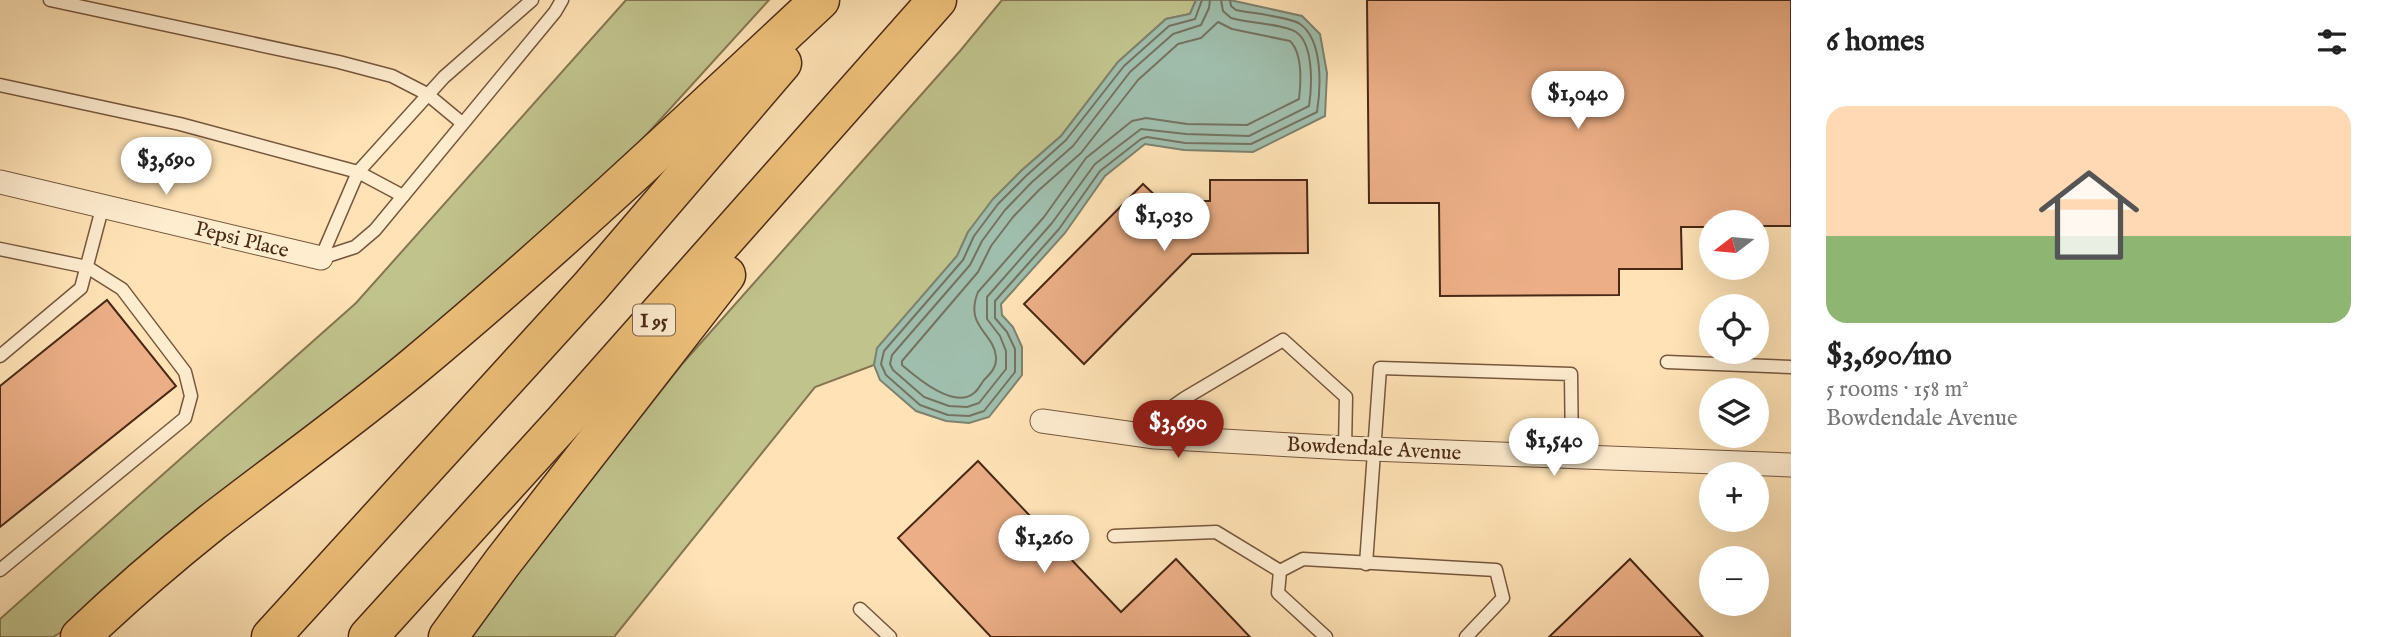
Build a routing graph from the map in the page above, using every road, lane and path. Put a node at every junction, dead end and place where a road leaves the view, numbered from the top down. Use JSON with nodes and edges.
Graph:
{"nodes":[{"id":1,"x":50,"y":0,"type":"edge"},
{"id":2,"x":532,"y":0,"type":"edge"},
{"id":3,"x":562,"y":0,"type":"edge"},
{"id":4,"x":820,"y":0,"type":"edge"},
{"id":5,"x":836,"y":0,"type":"edge"},
{"id":6,"x":938,"y":0,"type":"edge"},
{"id":7,"x":0,"y":85,"type":"edge"},
{"id":8,"x":427,"y":94,"type":"junction"},
{"id":9,"x":462,"y":123,"type":"junction"},
{"id":10,"x":358,"y":172,"type":"junction"},
{"id":11,"x":0,"y":182,"type":"edge"},
{"id":12,"x":404,"y":196,"type":"junction"},
{"id":13,"x":103,"y":205,"type":"junction"},
{"id":14,"x":0,"y":249,"type":"edge"},
{"id":15,"x":321,"y":258,"type":"junction"},
{"id":16,"x":87,"y":267,"type":"junction"},
{"id":17,"x":0,"y":356,"type":"edge"},
{"id":18,"x":1667,"y":362,"type":"dead end"},
{"id":19,"x":1791,"y":367,"type":"edge"},
{"id":20,"x":1042,"y":421,"type":"dead end"},
{"id":21,"x":1133,"y":434,"type":"junction"},
{"id":22,"x":1345,"y":448,"type":"junction"},
{"id":23,"x":1372,"y":449,"type":"junction"},
{"id":24,"x":1572,"y":456,"type":"junction"},
{"id":25,"x":1791,"y":464,"type":"edge"},
{"id":26,"x":1114,"y":536,"type":"dead end"},
{"id":27,"x":1366,"y":564,"type":"junction"},
{"id":28,"x":0,"y":570,"type":"edge"},
{"id":29,"x":1280,"y":571,"type":"junction"},
{"id":30,"x":860,"y":609,"type":"dead end"},
{"id":31,"x":80,"y":637,"type":"edge"},
{"id":32,"x":271,"y":637,"type":"edge"},
{"id":33,"x":368,"y":637,"type":"edge"},
{"id":34,"x":449,"y":637,"type":"edge"},
{"id":35,"x":890,"y":637,"type":"edge"},
{"id":36,"x":1325,"y":637,"type":"edge"},
{"id":37,"x":1466,"y":637,"type":"edge"}],
"edges":[{"from":1,"to":8,"type":"lane"},
{"from":2,"to":8,"type":"lane"},
{"from":3,"to":9,"type":"lane"},
{"from":4,"to":31,"type":"highway"},
{"from":5,"to":32,"type":"highway"},
{"from":6,"to":33,"type":"highway","number":"I 95"},
{"from":6,"to":34,"type":"highway"},
{"from":7,"to":10,"type":"lane"},
{"from":8,"to":9,"type":"lane"},
{"from":8,"to":10,"type":"lane"},
{"from":9,"to":12,"type":"lane"},
{"from":10,"to":12,"type":"lane"},
{"from":10,"to":15,"type":"lane"},
{"from":11,"to":13,"type":"street","name":"Pepsi Place"},
{"from":12,"to":15,"type":"lane"},
{"from":13,"to":15,"type":"street","name":"Pepsi Place"},
{"from":13,"to":16,"type":"lane"},
{"from":14,"to":16,"type":"lane"},
{"from":16,"to":17,"type":"lane"},
{"from":16,"to":28,"type":"lane"},
{"from":18,"to":19,"type":"lane"},
{"from":20,"to":21,"type":"street","name":"Bowdendale Avenue"},
{"from":21,"to":22,"type":"street","name":"Bowdendale Avenue"},
{"from":21,"to":22,"type":"lane"},
{"from":22,"to":23,"type":"street","name":"Bowdendale Avenue"},
{"from":23,"to":24,"type":"street","name":"Bowdendale Avenue"},
{"from":23,"to":24,"type":"lane"},
{"from":23,"to":27,"type":"lane"},
{"from":24,"to":25,"type":"street","name":"Bowdendale Avenue"},
{"from":26,"to":29,"type":"lane"},
{"from":27,"to":29,"type":"lane"},
{"from":27,"to":37,"type":"lane"},
{"from":29,"to":36,"type":"lane"},
{"from":30,"to":35,"type":"lane"}]}
